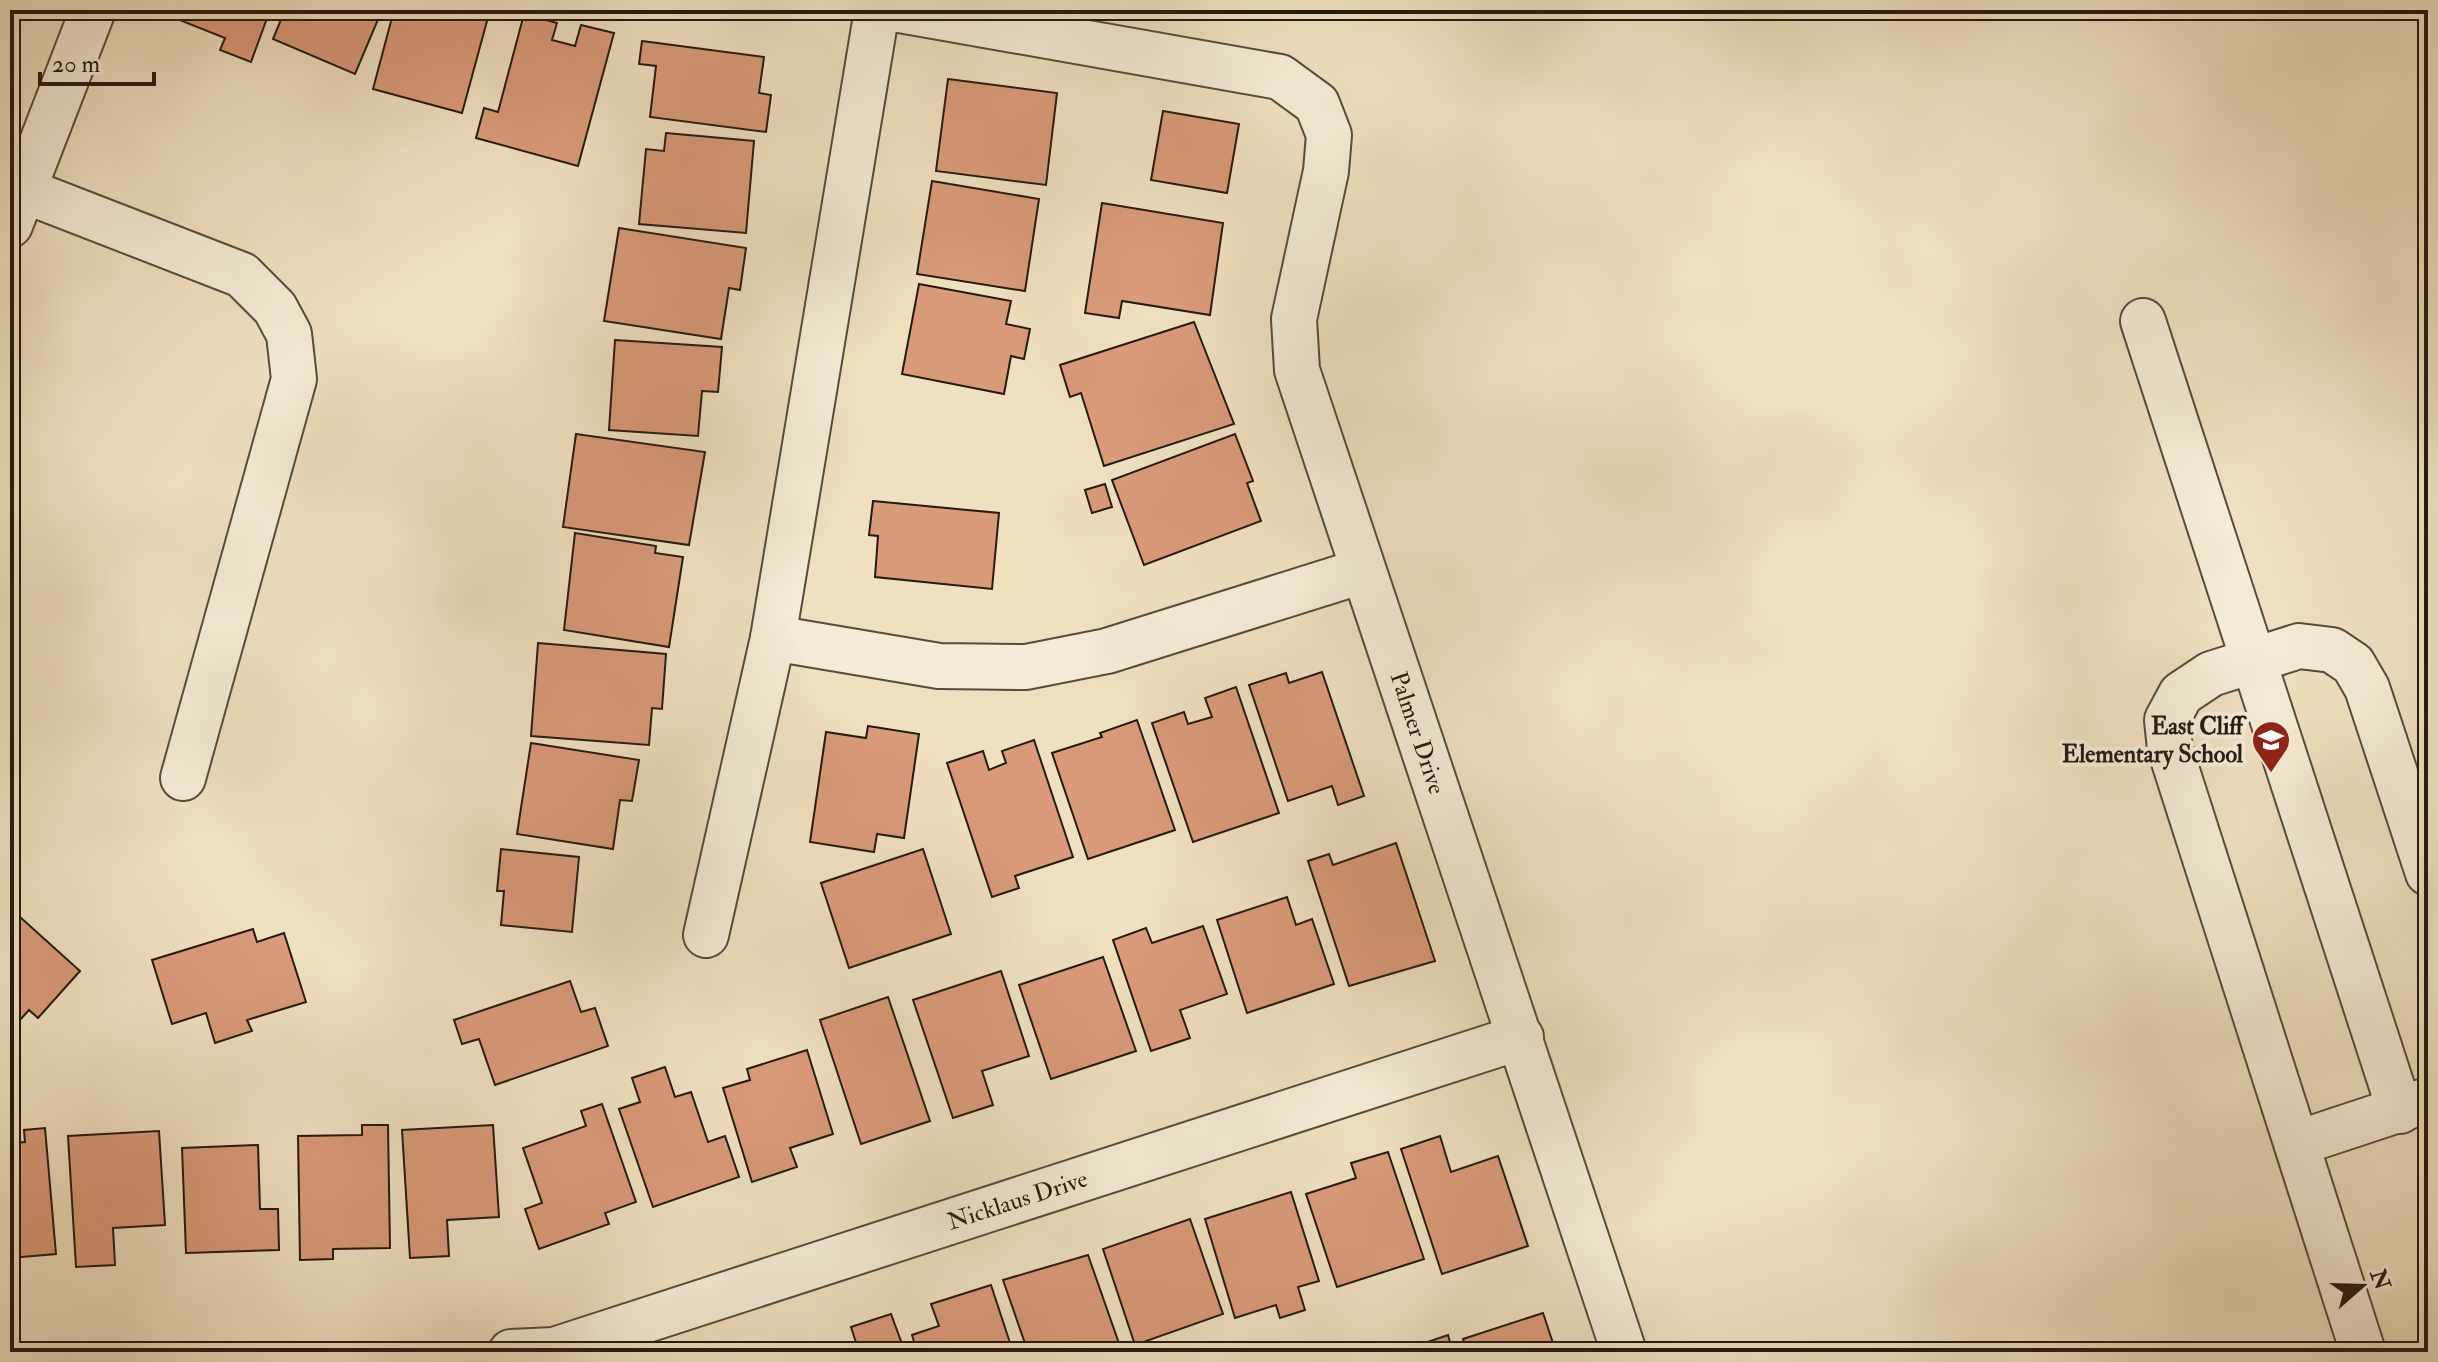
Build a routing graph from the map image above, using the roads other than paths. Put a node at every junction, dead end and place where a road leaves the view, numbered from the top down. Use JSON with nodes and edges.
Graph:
{"nodes":[{"id":1,"x":93,"y":10,"type":"edge"},
{"id":2,"x":877,"y":10,"type":"edge"},
{"id":3,"x":900,"y":10,"type":"edge"},
{"id":4,"x":15,"y":200,"type":"edge"},
{"id":5,"x":2143,"y":321,"type":"dead end"},
{"id":6,"x":1362,"y":571,"type":"junction"},
{"id":7,"x":773,"y":638,"type":"junction"},
{"id":8,"x":2253,"y":661,"type":"junction"},
{"id":9,"x":183,"y":778,"type":"dead end"},
{"id":10,"x":2428,"y":873,"type":"edge"},
{"id":11,"x":706,"y":935,"type":"dead end"},
{"id":12,"x":1521,"y":1037,"type":"junction"},
{"id":13,"x":2414,"y":1106,"type":"edge"},
{"id":14,"x":2298,"y":1143,"type":"junction"},
{"id":15,"x":511,"y":1352,"type":"edge"},
{"id":16,"x":1624,"y":1352,"type":"edge"},
{"id":17,"x":2363,"y":1352,"type":"edge"}],
"edges":[{"from":1,"to":4,"type":"street"},
{"from":2,"to":7,"type":"street"},
{"from":3,"to":6,"type":"street","name":"Palmer Drive"},
{"from":4,"to":9,"type":"street"},
{"from":5,"to":8,"type":"street"},
{"from":6,"to":7,"type":"street"},
{"from":6,"to":12,"type":"street","name":"Palmer Drive"},
{"from":7,"to":11,"type":"street"},
{"from":8,"to":10,"type":"street"},
{"from":8,"to":13,"type":"street"},
{"from":8,"to":14,"type":"street"},
{"from":12,"to":15,"type":"street","name":"Nicklaus Drive"},
{"from":12,"to":16,"type":"street","name":"Palmer Drive"},
{"from":13,"to":14,"type":"street"},
{"from":14,"to":17,"type":"street"}]}
